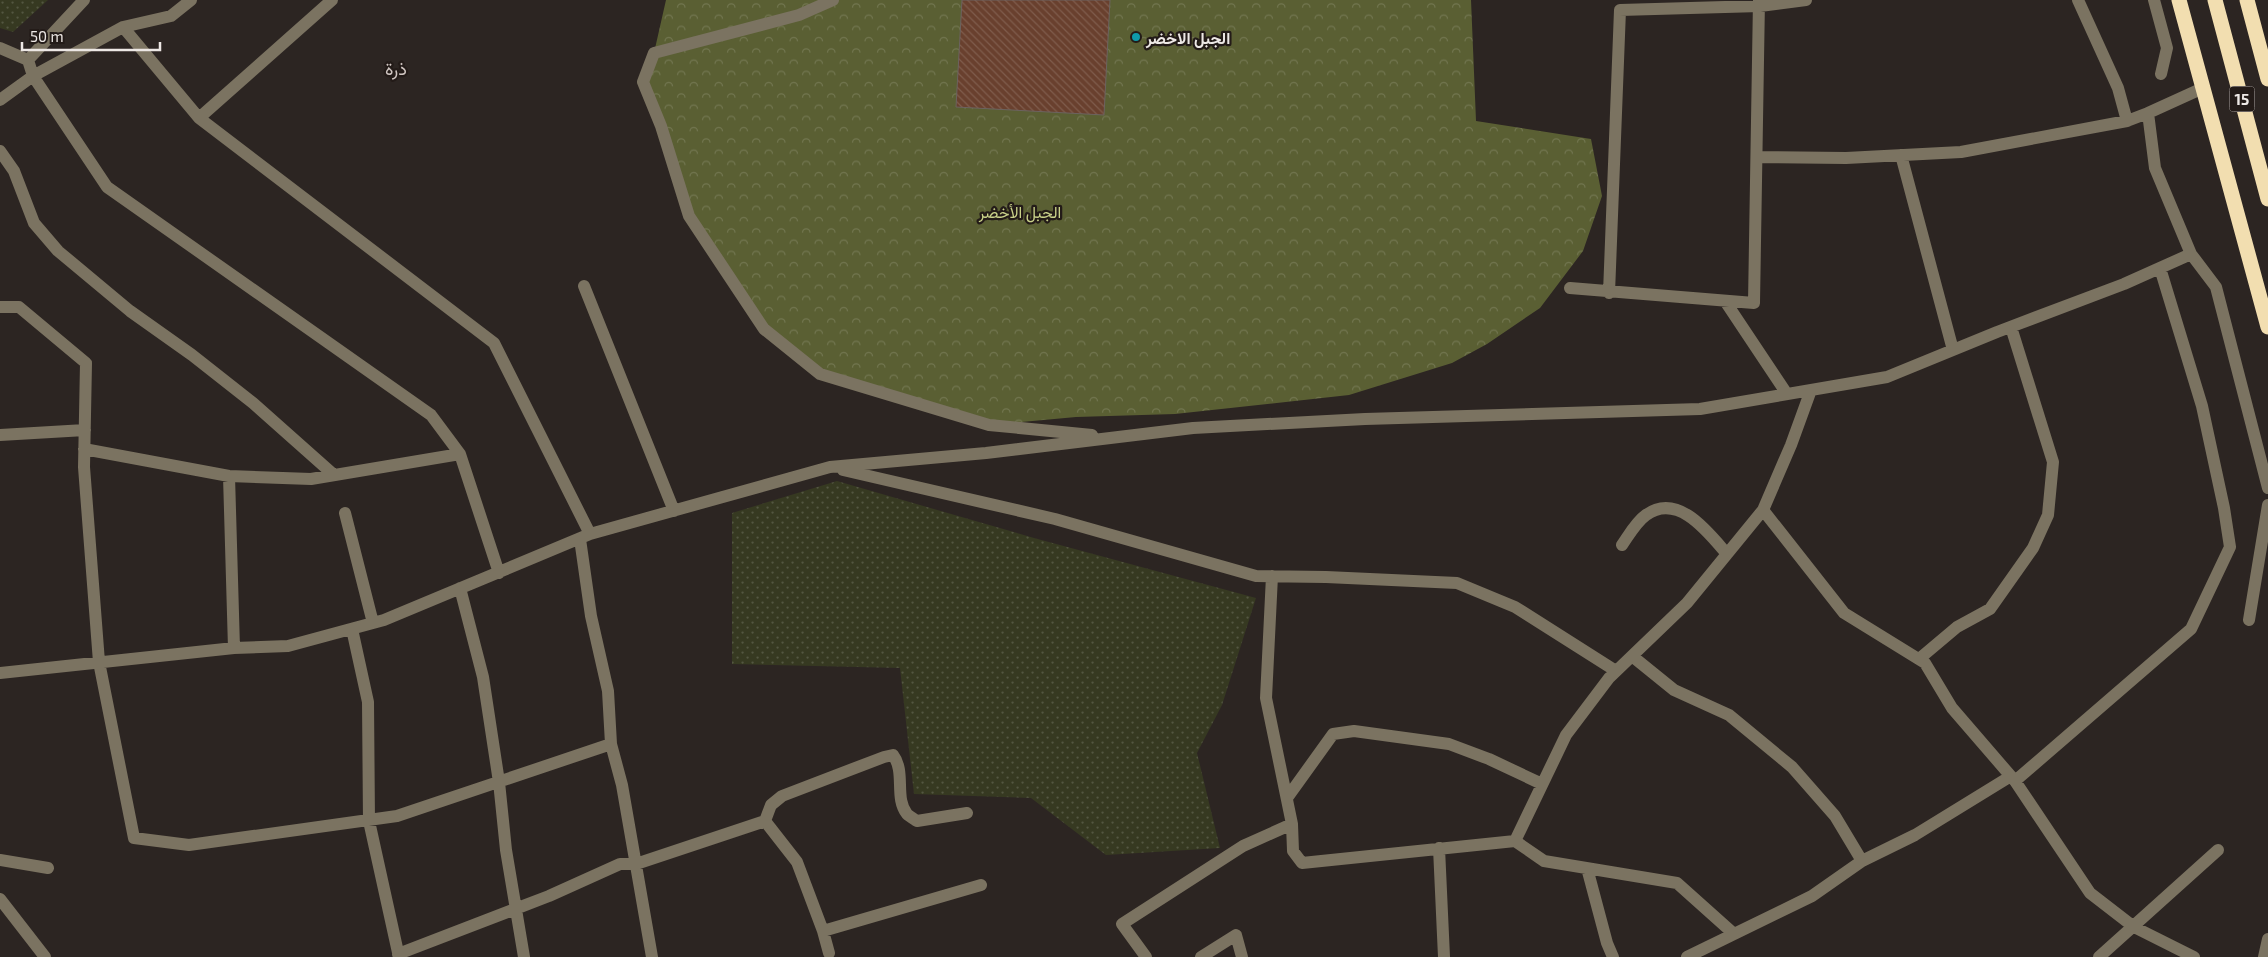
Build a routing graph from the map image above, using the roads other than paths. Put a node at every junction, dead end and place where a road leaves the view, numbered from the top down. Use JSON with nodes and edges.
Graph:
{"nodes":[{"id":1,"x":84,"y":0,"type":"edge"},
{"id":2,"x":191,"y":0,"type":"edge"},
{"id":3,"x":332,"y":0,"type":"edge"},
{"id":4,"x":833,"y":0,"type":"edge"},
{"id":5,"x":1806,"y":0,"type":"edge"},
{"id":6,"x":2078,"y":0,"type":"edge"},
{"id":7,"x":2154,"y":0,"type":"edge"},
{"id":8,"x":2179,"y":0,"type":"edge"},
{"id":9,"x":2215,"y":0,"type":"edge"},
{"id":10,"x":2248,"y":0,"type":"edge"},
{"id":11,"x":1760,"y":3,"type":"edge"},
{"id":12,"x":123,"y":26,"type":"junction"},
{"id":13,"x":0,"y":48,"type":"edge"},
{"id":14,"x":28,"y":60,"type":"junction"},
{"id":15,"x":2161,"y":74,"type":"dead end"},
{"id":16,"x":33,"y":76,"type":"junction"},
{"id":17,"x":2268,"y":79,"type":"edge"},
{"id":18,"x":2203,"y":88,"type":"junction"},
{"id":19,"x":0,"y":100,"type":"edge"},
{"id":20,"x":2148,"y":113,"type":"junction"},
{"id":21,"x":199,"y":118,"type":"junction"},
{"id":22,"x":2127,"y":121,"type":"junction"},
{"id":23,"x":0,"y":151,"type":"edge"},
{"id":24,"x":1900,"y":155,"type":"junction"},
{"id":25,"x":1757,"y":157,"type":"junction"},
{"id":26,"x":2268,"y":199,"type":"edge"},
{"id":27,"x":2191,"y":254,"type":"junction"},
{"id":28,"x":2160,"y":268,"type":"junction"},
{"id":29,"x":584,"y":286,"type":"dead end"},
{"id":30,"x":1570,"y":288,"type":"dead end"},
{"id":31,"x":1609,"y":293,"type":"junction"},
{"id":32,"x":1725,"y":301,"type":"junction"},
{"id":33,"x":0,"y":307,"type":"edge"},
{"id":34,"x":2011,"y":327,"type":"junction"},
{"id":35,"x":2268,"y":327,"type":"edge"},
{"id":36,"x":1953,"y":350,"type":"junction"},
{"id":37,"x":1811,"y":390,"type":"junction"},
{"id":38,"x":1787,"y":394,"type":"junction"},
{"id":39,"x":85,"y":430,"type":"junction"},
{"id":40,"x":0,"y":435,"type":"edge"},
{"id":41,"x":1117,"y":437,"type":"junction"},
{"id":42,"x":84,"y":449,"type":"junction"},
{"id":43,"x":460,"y":454,"type":"junction"},
{"id":44,"x":830,"y":467,"type":"junction"},
{"id":45,"x":334,"y":475,"type":"junction"},
{"id":46,"x":229,"y":476,"type":"junction"},
{"id":47,"x":2268,"y":488,"type":"edge"},
{"id":48,"x":2268,"y":505,"type":"edge"},
{"id":49,"x":1763,"y":510,"type":"junction"},
{"id":50,"x":674,"y":511,"type":"junction"},
{"id":51,"x":346,"y":513,"type":"dead end"},
{"id":52,"x":585,"y":536,"type":"junction"},
{"id":53,"x":1622,"y":545,"type":"dead end"},
{"id":54,"x":1727,"y":554,"type":"junction"},
{"id":55,"x":499,"y":573,"type":"junction"},
{"id":56,"x":1272,"y":576,"type":"junction"},
{"id":57,"x":460,"y":588,"type":"junction"},
{"id":58,"x":2249,"y":620,"type":"dead end"},
{"id":59,"x":373,"y":624,"type":"junction"},
{"id":60,"x":352,"y":629,"type":"junction"},
{"id":61,"x":234,"y":648,"type":"junction"},
{"id":62,"x":1632,"y":656,"type":"junction"},
{"id":63,"x":1919,"y":659,"type":"junction"},
{"id":64,"x":99,"y":662,"type":"junction"},
{"id":65,"x":1616,"y":671,"type":"junction"},
{"id":66,"x":0,"y":673,"type":"edge"},
{"id":67,"x":611,"y":744,"type":"junction"},
{"id":68,"x":2013,"y":779,"type":"junction"},
{"id":69,"x":499,"y":782,"type":"junction"},
{"id":70,"x":1542,"y":784,"type":"junction"},
{"id":71,"x":1287,"y":798,"type":"junction"},
{"id":72,"x":967,"y":813,"type":"dead end"},
{"id":73,"x":369,"y":821,"type":"junction"},
{"id":74,"x":765,"y":821,"type":"junction"},
{"id":75,"x":1292,"y":824,"type":"junction"},
{"id":76,"x":1515,"y":841,"type":"junction"},
{"id":77,"x":1439,"y":848,"type":"junction"},
{"id":78,"x":2218,"y":850,"type":"dead end"},
{"id":79,"x":0,"y":860,"type":"edge"},
{"id":80,"x":1862,"y":861,"type":"junction"},
{"id":81,"x":636,"y":864,"type":"junction"},
{"id":82,"x":48,"y":868,"type":"dead end"},
{"id":83,"x":1587,"y":868,"type":"junction"},
{"id":84,"x":981,"y":885,"type":"dead end"},
{"id":85,"x":0,"y":899,"type":"edge"},
{"id":86,"x":515,"y":909,"type":"junction"},
{"id":87,"x":2134,"y":927,"type":"junction"},
{"id":88,"x":824,"y":931,"type":"junction"},
{"id":89,"x":1734,"y":934,"type":"junction"},
{"id":90,"x":2268,"y":939,"type":"edge"},
{"id":91,"x":829,"y":953,"type":"dead end"},
{"id":92,"x":1705,"y":953,"type":"edge"},
{"id":93,"x":399,"y":956,"type":"edge"},
{"id":94,"x":45,"y":957,"type":"edge"},
{"id":95,"x":524,"y":957,"type":"edge"},
{"id":96,"x":652,"y":957,"type":"edge"},
{"id":97,"x":1146,"y":957,"type":"edge"},
{"id":98,"x":1201,"y":957,"type":"edge"},
{"id":99,"x":1242,"y":957,"type":"edge"},
{"id":100,"x":1444,"y":957,"type":"edge"},
{"id":101,"x":1614,"y":957,"type":"edge"},
{"id":102,"x":1688,"y":957,"type":"edge"},
{"id":103,"x":2099,"y":957,"type":"edge"},
{"id":104,"x":2194,"y":957,"type":"edge"},
{"id":105,"x":2264,"y":957,"type":"edge"}],
"edges":[{"from":1,"to":14,"type":"street"},
{"from":2,"to":12,"type":"street"},
{"from":3,"to":21,"type":"street"},
{"from":4,"to":41,"type":"street"},
{"from":5,"to":11,"type":"street"},
{"from":6,"to":22,"type":"street"},
{"from":7,"to":15,"type":"street"},
{"from":8,"to":18,"type":"highway"},
{"from":9,"to":26,"type":"highway","number":"15"},
{"from":10,"to":17,"type":"highway","number":"15"},
{"from":11,"to":25,"type":"street"},
{"from":11,"to":31,"type":"street"},
{"from":12,"to":16,"type":"street"},
{"from":12,"to":21,"type":"street"},
{"from":13,"to":14,"type":"street"},
{"from":14,"to":16,"type":"street"},
{"from":16,"to":19,"type":"street"},
{"from":16,"to":43,"type":"street"},
{"from":18,"to":20,"type":"street"},
{"from":18,"to":35,"type":"highway"},
{"from":20,"to":22,"type":"street"},
{"from":20,"to":27,"type":"street"},
{"from":21,"to":52,"type":"street"},
{"from":22,"to":24,"type":"street"},
{"from":23,"to":45,"type":"street"},
{"from":24,"to":25,"type":"street"},
{"from":24,"to":36,"type":"street"},
{"from":25,"to":32,"type":"street"},
{"from":27,"to":28,"type":"street"},
{"from":27,"to":47,"type":"street"},
{"from":28,"to":34,"type":"street"},
{"from":28,"to":68,"type":"street"},
{"from":29,"to":50,"type":"street"},
{"from":30,"to":31,"type":"street"},
{"from":31,"to":32,"type":"street"},
{"from":32,"to":38,"type":"street"},
{"from":33,"to":39,"type":"street"},
{"from":34,"to":36,"type":"street"},
{"from":34,"to":63,"type":"street"},
{"from":36,"to":37,"type":"street"},
{"from":37,"to":38,"type":"street"},
{"from":37,"to":49,"type":"street"},
{"from":38,"to":41,"type":"street"},
{"from":39,"to":40,"type":"street"},
{"from":39,"to":42,"type":"street"},
{"from":41,"to":44,"type":"street"},
{"from":42,"to":46,"type":"street"},
{"from":42,"to":64,"type":"street"},
{"from":43,"to":45,"type":"street"},
{"from":43,"to":55,"type":"street"},
{"from":44,"to":50,"type":"street"},
{"from":44,"to":56,"type":"street"},
{"from":45,"to":46,"type":"street"},
{"from":46,"to":61,"type":"street"},
{"from":48,"to":58,"type":"street"},
{"from":49,"to":54,"type":"street"},
{"from":49,"to":63,"type":"street"},
{"from":50,"to":52,"type":"street"},
{"from":51,"to":59,"type":"street"},
{"from":52,"to":55,"type":"street"},
{"from":52,"to":67,"type":"street"},
{"from":53,"to":54,"type":"street"},
{"from":54,"to":62,"type":"street"},
{"from":55,"to":57,"type":"street"},
{"from":56,"to":65,"type":"street"},
{"from":56,"to":71,"type":"street"},
{"from":57,"to":59,"type":"street"},
{"from":57,"to":69,"type":"street"},
{"from":59,"to":60,"type":"street"},
{"from":60,"to":61,"type":"street"},
{"from":60,"to":73,"type":"street"},
{"from":61,"to":64,"type":"street"},
{"from":62,"to":65,"type":"street"},
{"from":62,"to":80,"type":"street"},
{"from":63,"to":68,"type":"street"},
{"from":64,"to":66,"type":"street"},
{"from":64,"to":73,"type":"street"},
{"from":65,"to":70,"type":"street"},
{"from":67,"to":69,"type":"street"},
{"from":67,"to":81,"type":"street"},
{"from":68,"to":80,"type":"street"},
{"from":68,"to":87,"type":"street"},
{"from":69,"to":73,"type":"street"},
{"from":69,"to":86,"type":"street"},
{"from":70,"to":71,"type":"street"},
{"from":70,"to":76,"type":"street"},
{"from":71,"to":75,"type":"street"},
{"from":72,"to":74,"type":"street"},
{"from":73,"to":93,"type":"street"},
{"from":74,"to":81,"type":"street"},
{"from":74,"to":88,"type":"street"},
{"from":75,"to":77,"type":"street"},
{"from":75,"to":97,"type":"street"},
{"from":76,"to":77,"type":"street"},
{"from":76,"to":83,"type":"street"},
{"from":77,"to":100,"type":"street"},
{"from":78,"to":87,"type":"street"},
{"from":79,"to":82,"type":"street"},
{"from":80,"to":89,"type":"street"},
{"from":81,"to":86,"type":"street"},
{"from":81,"to":96,"type":"street"},
{"from":83,"to":89,"type":"street"},
{"from":83,"to":101,"type":"street"},
{"from":84,"to":88,"type":"street"},
{"from":85,"to":94,"type":"street"},
{"from":86,"to":93,"type":"street"},
{"from":86,"to":95,"type":"street"},
{"from":87,"to":103,"type":"street"},
{"from":87,"to":104,"type":"street"},
{"from":88,"to":91,"type":"street"},
{"from":89,"to":92,"type":"street"},
{"from":90,"to":105,"type":"street"},
{"from":92,"to":102,"type":"street"},
{"from":98,"to":99,"type":"street"}]}
